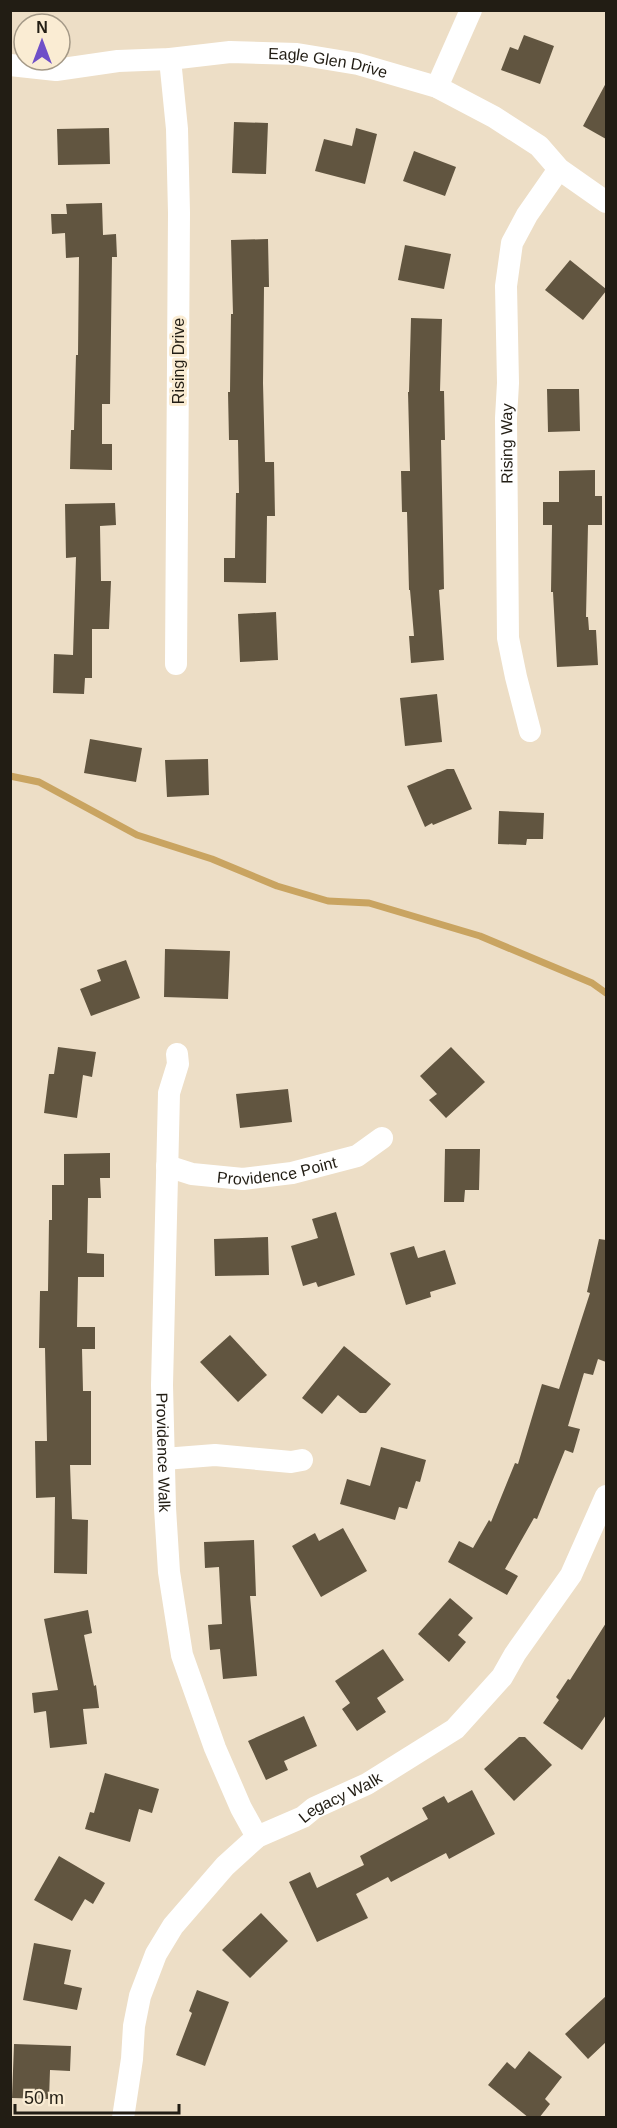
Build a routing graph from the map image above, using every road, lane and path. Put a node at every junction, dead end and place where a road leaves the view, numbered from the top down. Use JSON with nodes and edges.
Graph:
{"nodes":[{"id":1,"x":471,"y":10,"type":"edge"},
{"id":2,"x":170,"y":60,"type":"junction"},
{"id":3,"x":10,"y":65,"type":"edge"},
{"id":4,"x":437,"y":87,"type":"junction"},
{"id":5,"x":559,"y":168,"type":"junction"},
{"id":6,"x":606,"y":202,"type":"edge"},
{"id":7,"x":176,"y":664,"type":"dead end"},
{"id":8,"x":530,"y":731,"type":"dead end"},
{"id":9,"x":177,"y":1054,"type":"dead end"},
{"id":10,"x":382,"y":1138,"type":"dead end"},
{"id":11,"x":167,"y":1166,"type":"junction"},
{"id":12,"x":164,"y":1459,"type":"junction"},
{"id":13,"x":302,"y":1460,"type":"dead end"},
{"id":14,"x":606,"y":1496,"type":"edge"},
{"id":15,"x":257,"y":1836,"type":"junction"},
{"id":16,"x":123,"y":2118,"type":"edge"}],
"edges":[{"from":1,"to":4,"type":"street"},
{"from":2,"to":3,"type":"street","name":"Eagle Glen Drive"},
{"from":2,"to":4,"type":"street","name":"Eagle Glen Drive"},
{"from":2,"to":7,"type":"street","name":"Rising Drive"},
{"from":4,"to":5,"type":"street","name":"Eagle Glen Drive"},
{"from":5,"to":6,"type":"street","name":"Eagle Glen Drive"},
{"from":5,"to":8,"type":"street","name":"Rising Way"},
{"from":9,"to":11,"type":"street","name":"Providence Walk"},
{"from":10,"to":11,"type":"street","name":"Providence Point"},
{"from":11,"to":12,"type":"street","name":"Providence Walk"},
{"from":12,"to":13,"type":"street"},
{"from":12,"to":15,"type":"street","name":"Providence Walk"},
{"from":14,"to":15,"type":"street","name":"Legacy Walk"},
{"from":15,"to":16,"type":"street","name":"Legacy Walk"}]}
